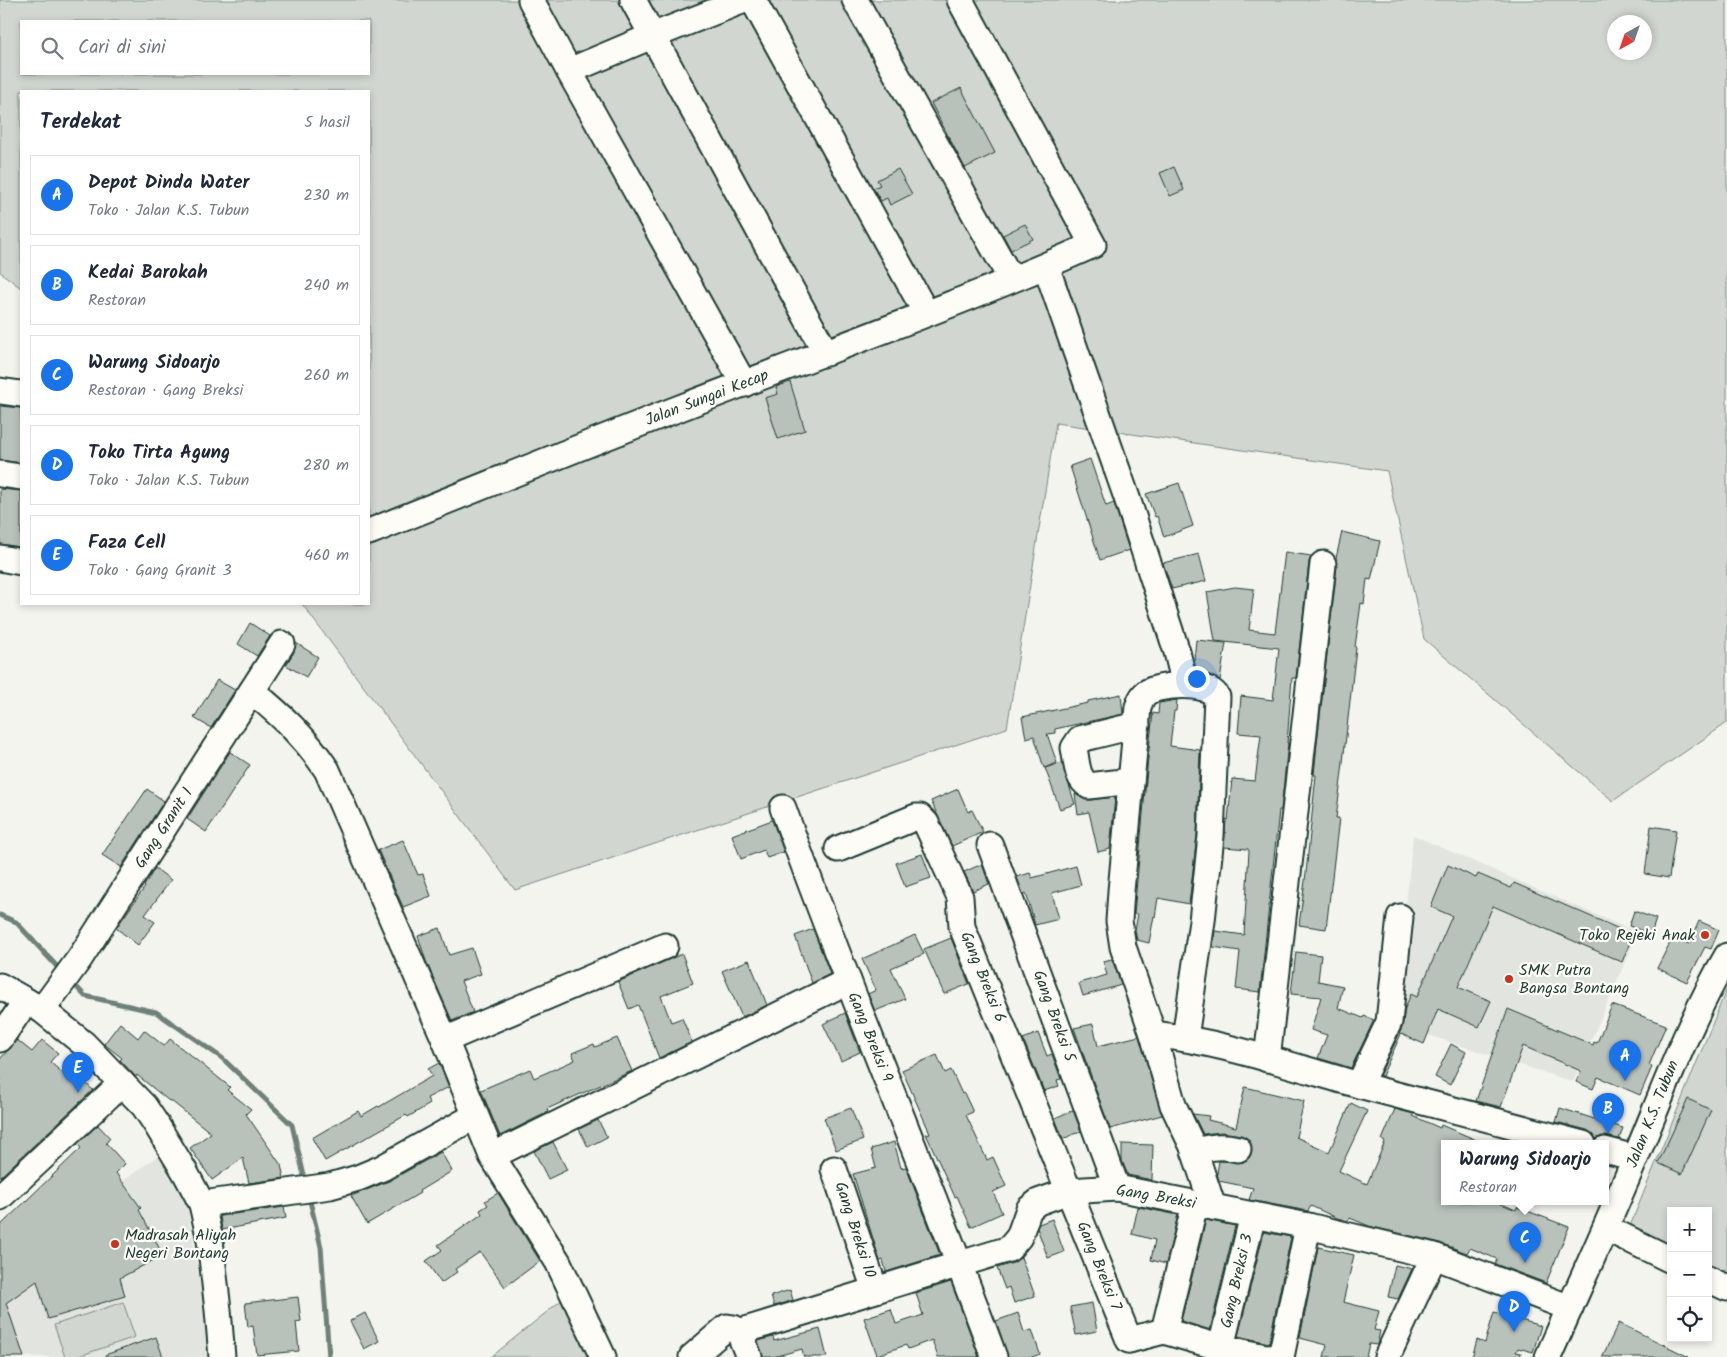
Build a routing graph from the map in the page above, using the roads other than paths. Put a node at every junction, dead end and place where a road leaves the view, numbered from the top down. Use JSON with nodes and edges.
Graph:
{"nodes":[{"id":1,"x":532,"y":0,"type":"edge"},
{"id":2,"x":633,"y":0,"type":"edge"},
{"id":3,"x":744,"y":0,"type":"edge"},
{"id":4,"x":753,"y":0,"type":"edge"},
{"id":5,"x":855,"y":0,"type":"edge"},
{"id":6,"x":960,"y":0,"type":"edge"},
{"id":7,"x":652,"y":36,"type":"junction"},
{"id":8,"x":569,"y":71,"type":"junction"},
{"id":9,"x":1046,"y":266,"type":"junction"},
{"id":10,"x":1011,"y":279,"type":"junction"},
{"id":11,"x":926,"y":313,"type":"junction"},
{"id":12,"x":826,"y":354,"type":"junction"},
{"id":13,"x":744,"y":384,"type":"junction"},
{"id":14,"x":0,"y":391,"type":"edge"},
{"id":15,"x":20,"y":394,"type":"edge"},
{"id":16,"x":0,"y":474,"type":"edge"},
{"id":17,"x":20,"y":478,"type":"edge"},
{"id":18,"x":370,"y":532,"type":"edge"},
{"id":19,"x":0,"y":558,"type":"edge"},
{"id":20,"x":20,"y":562,"type":"edge"},
{"id":21,"x":1324,"y":564,"type":"dead end"},
{"id":22,"x":282,"y":644,"type":"dead end"},
{"id":23,"x":1185,"y":685,"type":"junction"},
{"id":24,"x":252,"y":691,"type":"junction"},
{"id":25,"x":1137,"y":725,"type":"junction"},
{"id":26,"x":1132,"y":781,"type":"junction"},
{"id":27,"x":783,"y":808,"type":"dead end"},
{"id":28,"x":990,"y":845,"type":"dead end"},
{"id":29,"x":838,"y":849,"type":"dead end"},
{"id":30,"x":1400,"y":916,"type":"dead end"},
{"id":31,"x":665,"y":946,"type":"dead end"},
{"id":32,"x":1727,"y":956,"type":"edge"},
{"id":33,"x":848,"y":981,"type":"junction"},
{"id":34,"x":0,"y":986,"type":"edge"},
{"id":35,"x":41,"y":1000,"type":"junction"},
{"id":36,"x":1153,"y":1034,"type":"junction"},
{"id":37,"x":1185,"y":1038,"type":"junction"},
{"id":38,"x":0,"y":1039,"type":"edge"},
{"id":39,"x":445,"y":1040,"type":"junction"},
{"id":40,"x":1268,"y":1059,"type":"junction"},
{"id":41,"x":122,"y":1083,"type":"junction"},
{"id":42,"x":1359,"y":1085,"type":"junction"},
{"id":43,"x":475,"y":1116,"type":"junction"},
{"id":44,"x":1568,"y":1140,"type":"edge"},
{"id":45,"x":1238,"y":1149,"type":"dead end"},
{"id":46,"x":1609,"y":1151,"type":"edge"},
{"id":47,"x":1194,"y":1152,"type":"junction"},
{"id":48,"x":492,"y":1156,"type":"junction"},
{"id":49,"x":1636,"y":1158,"type":"junction"},
{"id":50,"x":834,"y":1169,"type":"dead end"},
{"id":51,"x":1117,"y":1188,"type":"junction"},
{"id":52,"x":1070,"y":1191,"type":"junction"},
{"id":53,"x":0,"y":1196,"type":"edge"},
{"id":54,"x":202,"y":1204,"type":"junction"},
{"id":55,"x":1204,"y":1205,"type":"junction"},
{"id":56,"x":1252,"y":1215,"type":"junction"},
{"id":57,"x":1308,"y":1226,"type":"junction"},
{"id":58,"x":1606,"y":1228,"type":"junction"},
{"id":59,"x":1434,"y":1256,"type":"junction"},
{"id":60,"x":1667,"y":1258,"type":"edge"},
{"id":61,"x":961,"y":1265,"type":"junction"},
{"id":62,"x":1712,"y":1281,"type":"edge"},
{"id":63,"x":1727,"y":1288,"type":"edge"},
{"id":64,"x":874,"y":1290,"type":"junction"},
{"id":65,"x":1570,"y":1308,"type":"junction"},
{"id":66,"x":1164,"y":1331,"type":"junction"},
{"id":67,"x":739,"y":1332,"type":"junction"},
{"id":68,"x":1126,"y":1349,"type":"edge"},
{"id":69,"x":1215,"y":1350,"type":"edge"},
{"id":70,"x":222,"y":1357,"type":"edge"},
{"id":71,"x":603,"y":1357,"type":"edge"},
{"id":72,"x":692,"y":1357,"type":"edge"},
{"id":73,"x":749,"y":1357,"type":"edge"},
{"id":74,"x":994,"y":1357,"type":"edge"},
{"id":75,"x":1265,"y":1357,"type":"edge"},
{"id":76,"x":1281,"y":1357,"type":"edge"},
{"id":77,"x":1387,"y":1357,"type":"edge"},
{"id":78,"x":1548,"y":1357,"type":"edge"}],
"edges":[{"from":1,"to":8,"type":"street"},
{"from":2,"to":7,"type":"street"},
{"from":3,"to":7,"type":"street"},
{"from":4,"to":11,"type":"street"},
{"from":5,"to":10,"type":"street"},
{"from":6,"to":9,"type":"street","name":"Jalan Sungai Kecap"},
{"from":7,"to":8,"type":"street"},
{"from":7,"to":12,"type":"street"},
{"from":8,"to":13,"type":"street"},
{"from":9,"to":10,"type":"street","name":"Jalan Sungai Kecap"},
{"from":9,"to":23,"type":"street"},
{"from":10,"to":11,"type":"street","name":"Jalan Sungai Kecap"},
{"from":11,"to":12,"type":"street","name":"Jalan Sungai Kecap"},
{"from":12,"to":13,"type":"street","name":"Jalan Sungai Kecap"},
{"from":13,"to":18,"type":"street","name":"Jalan Sungai Kecap"},
{"from":14,"to":15,"type":"street"},
{"from":16,"to":17,"type":"street"},
{"from":19,"to":20,"type":"street"},
{"from":21,"to":40,"type":"street"},
{"from":22,"to":24,"type":"street","name":"Gang Granit 1"},
{"from":23,"to":25,"type":"street"},
{"from":23,"to":37,"type":"street"},
{"from":24,"to":35,"type":"street","name":"Gang Granit 1"},
{"from":24,"to":39,"type":"street"},
{"from":25,"to":26,"type":"street"},
{"from":25,"to":26,"type":"street"},
{"from":26,"to":36,"type":"street"},
{"from":27,"to":33,"type":"street","name":"Gang Breksi 9"},
{"from":28,"to":51,"type":"street","name":"Gang Breksi 5"},
{"from":29,"to":52,"type":"street","name":"Gang Breksi 6"},
{"from":30,"to":42,"type":"street"},
{"from":31,"to":39,"type":"street"},
{"from":32,"to":49,"type":"street","name":"Jalan K.S. Tubun"},
{"from":33,"to":48,"type":"street"},
{"from":33,"to":61,"type":"street","name":"Gang Breksi 9"},
{"from":34,"to":35,"type":"street"},
{"from":35,"to":38,"type":"street","name":"Gang Granit 1"},
{"from":35,"to":41,"type":"street"},
{"from":36,"to":37,"type":"street"},
{"from":36,"to":47,"type":"street"},
{"from":37,"to":40,"type":"street"},
{"from":39,"to":43,"type":"street"},
{"from":40,"to":42,"type":"street"},
{"from":41,"to":53,"type":"street"},
{"from":41,"to":54,"type":"street"},
{"from":42,"to":44,"type":"street"},
{"from":43,"to":48,"type":"street"},
{"from":43,"to":54,"type":"street"},
{"from":45,"to":47,"type":"street"},
{"from":46,"to":49,"type":"street"},
{"from":47,"to":55,"type":"street"},
{"from":48,"to":71,"type":"street"},
{"from":49,"to":58,"type":"street","name":"Jalan K.S. Tubun"},
{"from":50,"to":64,"type":"street","name":"Gang Breksi 10"},
{"from":51,"to":52,"type":"street","name":"Gang Breksi"},
{"from":51,"to":55,"type":"street","name":"Gang Breksi"},
{"from":52,"to":61,"type":"street","name":"Gang Breksi"},
{"from":52,"to":68,"type":"street","name":"Gang Breksi 7"},
{"from":54,"to":70,"type":"street"},
{"from":55,"to":56,"type":"street","name":"Gang Breksi"},
{"from":55,"to":66,"type":"street"},
{"from":56,"to":57,"type":"street","name":"Gang Breksi"},
{"from":56,"to":69,"type":"street","name":"Gang Breksi 3"},
{"from":57,"to":59,"type":"street","name":"Gang Breksi"},
{"from":57,"to":76,"type":"street"},
{"from":58,"to":60,"type":"street"},
{"from":58,"to":65,"type":"street","name":"Jalan K.S. Tubun"},
{"from":59,"to":65,"type":"street","name":"Gang Breksi"},
{"from":59,"to":77,"type":"street"},
{"from":61,"to":64,"type":"street","name":"Gang Breksi"},
{"from":61,"to":74,"type":"street","name":"Gang Breksi 9"},
{"from":62,"to":63,"type":"street"},
{"from":64,"to":67,"type":"street","name":"Gang Breksi"},
{"from":65,"to":78,"type":"street","name":"Jalan K.S. Tubun"},
{"from":66,"to":68,"type":"street"},
{"from":66,"to":69,"type":"street"},
{"from":67,"to":72,"type":"street","name":"Gang Breksi"},
{"from":67,"to":73,"type":"street"},
{"from":69,"to":75,"type":"street"}]}
